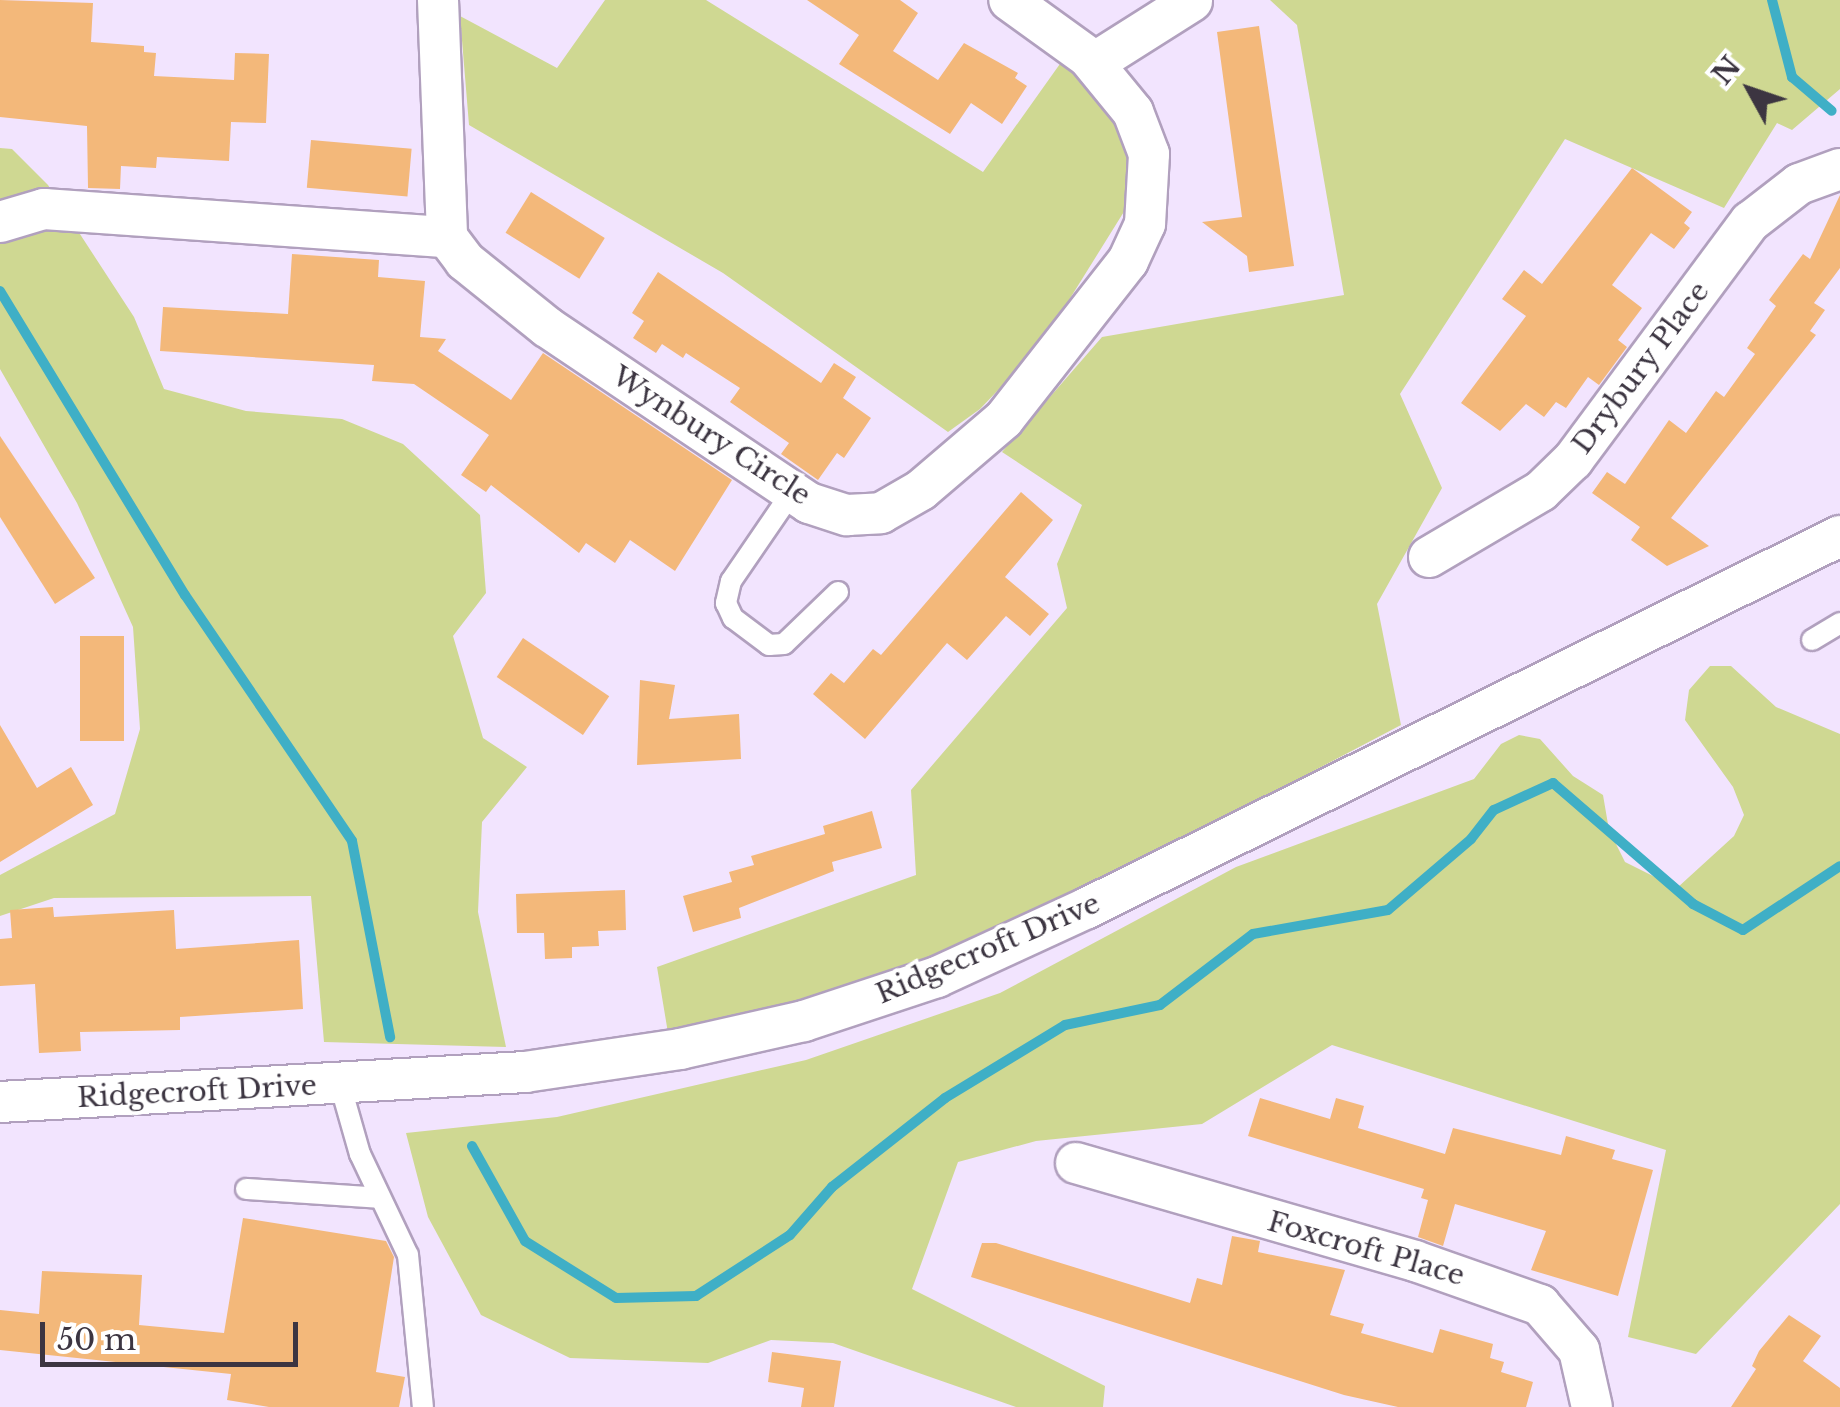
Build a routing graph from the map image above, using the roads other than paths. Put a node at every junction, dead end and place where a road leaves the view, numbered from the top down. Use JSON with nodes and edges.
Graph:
{"nodes":[{"id":1,"x":438,"y":0,"type":"edge"},
{"id":2,"x":1009,"y":0,"type":"edge"},
{"id":3,"x":1192,"y":1,"type":"edge"},
{"id":4,"x":1094,"y":63,"type":"junction"},
{"id":5,"x":1840,"y":170,"type":"edge"},
{"id":6,"x":0,"y":222,"type":"edge"},
{"id":7,"x":447,"y":237,"type":"junction"},
{"id":8,"x":792,"y":492,"type":"junction"},
{"id":9,"x":1840,"y":536,"type":"edge"},
{"id":10,"x":1428,"y":557,"type":"dead end"},
{"id":11,"x":838,"y":592,"type":"dead end"},
{"id":12,"x":1840,"y":622,"type":"edge"},
{"id":13,"x":1812,"y":640,"type":"dead end"},
{"id":14,"x":340,"y":1084,"type":"junction"},
{"id":15,"x":0,"y":1102,"type":"edge"},
{"id":16,"x":1076,"y":1163,"type":"dead end"},
{"id":17,"x":246,"y":1189,"type":"dead end"},
{"id":18,"x":380,"y":1198,"type":"junction"},
{"id":19,"x":423,"y":1407,"type":"edge"},
{"id":20,"x":1592,"y":1407,"type":"edge"}],
"edges":[{"from":1,"to":7,"type":"street"},
{"from":2,"to":4,"type":"street","name":"Wynbury Circle"},
{"from":3,"to":4,"type":"street"},
{"from":4,"to":8,"type":"street","name":"Wynbury Circle"},
{"from":5,"to":10,"type":"street","name":"Drybury Place"},
{"from":6,"to":7,"type":"street"},
{"from":7,"to":8,"type":"street","name":"Wynbury Circle"},
{"from":8,"to":11,"type":"lane"},
{"from":9,"to":14,"type":"street","name":"Ridgecroft Drive"},
{"from":12,"to":13,"type":"lane"},
{"from":14,"to":15,"type":"street","name":"Ridgecroft Drive"},
{"from":14,"to":18,"type":"lane"},
{"from":16,"to":20,"type":"street","name":"Foxcroft Place"},
{"from":17,"to":18,"type":"lane"},
{"from":18,"to":19,"type":"lane"}]}
